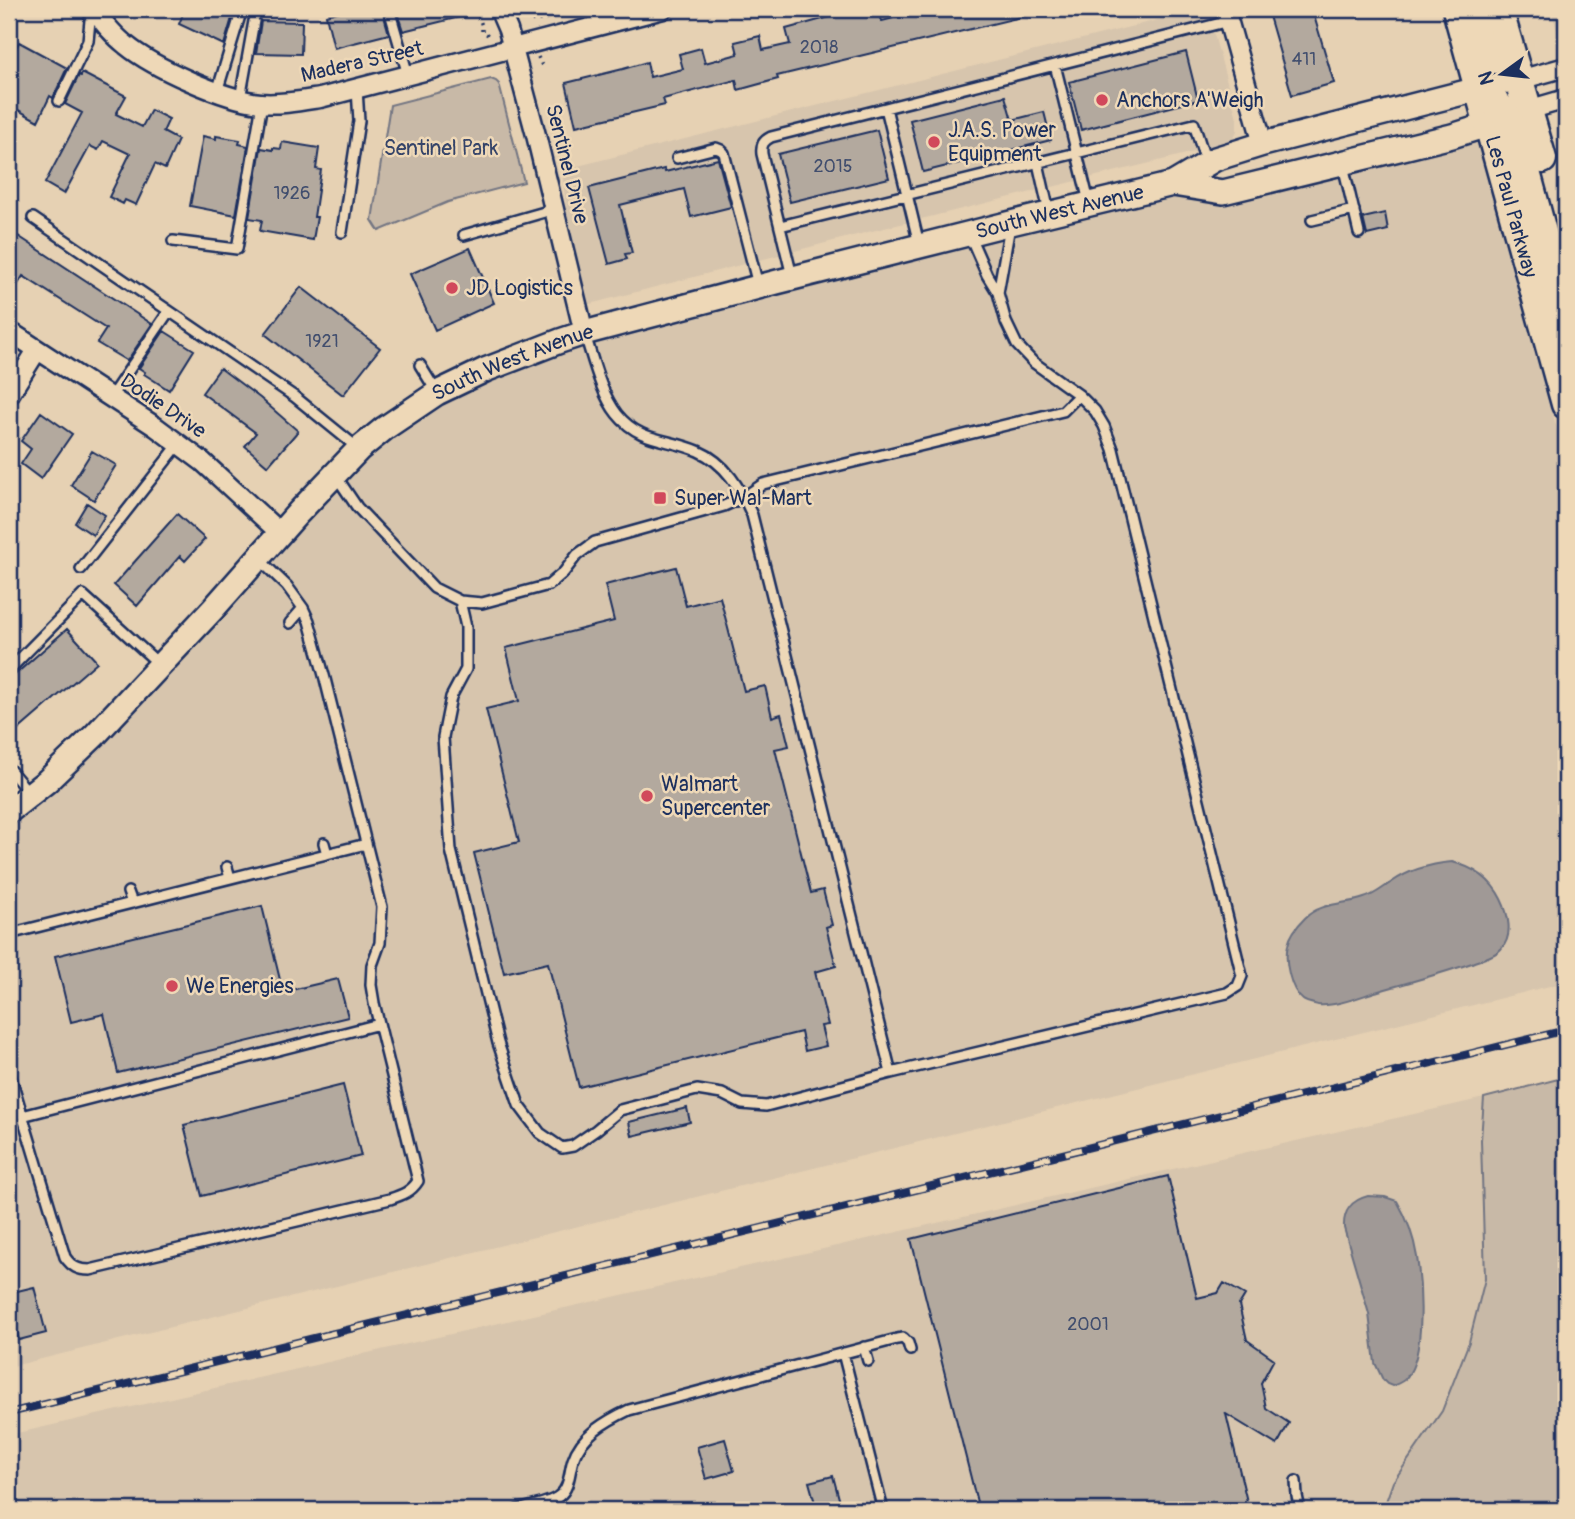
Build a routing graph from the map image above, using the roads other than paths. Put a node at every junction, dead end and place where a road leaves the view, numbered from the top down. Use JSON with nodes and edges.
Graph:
{"nodes":[{"id":1,"x":92,"y":9,"type":"edge"},
{"id":2,"x":242,"y":9,"type":"edge"},
{"id":3,"x":389,"y":9,"type":"edge"},
{"id":4,"x":499,"y":9,"type":"edge"},
{"id":5,"x":663,"y":9,"type":"edge"},
{"id":6,"x":1457,"y":9,"type":"edge"},
{"id":7,"x":1478,"y":9,"type":"edge"},
{"id":8,"x":1498,"y":9,"type":"edge"},
{"id":9,"x":1227,"y":15,"type":"edge"},
{"id":10,"x":254,"y":21,"type":"dead end"},
{"id":11,"x":512,"y":48,"type":"junction"},
{"id":12,"x":1055,"y":65,"type":"junction"},
{"id":13,"x":1566,"y":67,"type":"edge"},
{"id":14,"x":408,"y":75,"type":"junction"},
{"id":15,"x":1500,"y":84,"type":"junction"},
{"id":16,"x":358,"y":89,"type":"junction"},
{"id":17,"x":217,"y":92,"type":"junction"},
{"id":18,"x":240,"y":99,"type":"junction"},
{"id":19,"x":1566,"y":99,"type":"edge"},
{"id":20,"x":59,"y":101,"type":"dead end"},
{"id":21,"x":262,"y":103,"type":"junction"},
{"id":22,"x":886,"y":108,"type":"junction"},
{"id":23,"x":1508,"y":118,"type":"junction"},
{"id":24,"x":1263,"y":144,"type":"junction"},
{"id":25,"x":1077,"y":153,"type":"junction"},
{"id":26,"x":677,"y":158,"type":"dead end"},
{"id":27,"x":1038,"y":163,"type":"junction"},
{"id":28,"x":1342,"y":163,"type":"junction"},
{"id":29,"x":1206,"y":164,"type":"junction"},
{"id":30,"x":1173,"y":184,"type":"junction"},
{"id":31,"x":907,"y":195,"type":"junction"},
{"id":32,"x":1090,"y":204,"type":"junction"},
{"id":33,"x":555,"y":209,"type":"junction"},
{"id":34,"x":1354,"y":210,"type":"junction"},
{"id":35,"x":1050,"y":213,"type":"junction"},
{"id":36,"x":33,"y":218,"type":"dead end"},
{"id":37,"x":1312,"y":220,"type":"dead end"},
{"id":38,"x":1011,"y":223,"type":"junction"},
{"id":39,"x":780,"y":226,"type":"junction"},
{"id":40,"x":342,"y":232,"type":"dead end"},
{"id":41,"x":969,"y":233,"type":"junction"},
{"id":42,"x":1359,"y":233,"type":"dead end"},
{"id":43,"x":464,"y":235,"type":"dead end"},
{"id":44,"x":173,"y":241,"type":"dead end"},
{"id":45,"x":920,"y":246,"type":"junction"},
{"id":46,"x":1566,"y":246,"type":"edge"},
{"id":47,"x":793,"y":278,"type":"junction"},
{"id":48,"x":758,"y":287,"type":"junction"},
{"id":49,"x":998,"y":293,"type":"junction"},
{"id":50,"x":169,"y":311,"type":"junction"},
{"id":51,"x":1566,"y":321,"type":"edge"},
{"id":52,"x":9,"y":331,"type":"edge"},
{"id":53,"x":584,"y":333,"type":"junction"},
{"id":54,"x":37,"y":350,"type":"junction"},
{"id":55,"x":420,"y":365,"type":"dead end"},
{"id":56,"x":437,"y":393,"type":"junction"},
{"id":57,"x":9,"y":395,"type":"edge"},
{"id":58,"x":1079,"y":395,"type":"junction"},
{"id":59,"x":110,"y":398,"type":"junction"},
{"id":60,"x":1566,"y":404,"type":"edge"},
{"id":61,"x":179,"y":444,"type":"junction"},
{"id":62,"x":359,"y":449,"type":"junction"},
{"id":63,"x":335,"y":474,"type":"junction"},
{"id":64,"x":744,"y":497,"type":"junction"},
{"id":65,"x":280,"y":533,"type":"junction"},
{"id":66,"x":258,"y":559,"type":"junction"},
{"id":67,"x":81,"y":569,"type":"dead end"},
{"id":68,"x":460,"y":601,"type":"junction"},
{"id":69,"x":303,"y":608,"type":"junction"},
{"id":70,"x":290,"y":623,"type":"dead end"},
{"id":71,"x":160,"y":665,"type":"junction"},
{"id":72,"x":9,"y":670,"type":"edge"},
{"id":73,"x":9,"y":769,"type":"edge"},
{"id":74,"x":30,"y":794,"type":"junction"},
{"id":75,"x":9,"y":811,"type":"edge"},
{"id":76,"x":324,"y":843,"type":"dead end"},
{"id":77,"x":366,"y":844,"type":"junction"},
{"id":78,"x":327,"y":854,"type":"junction"},
{"id":79,"x":275,"y":855,"type":"dead end"},
{"id":80,"x":278,"y":866,"type":"junction"},
{"id":81,"x":227,"y":867,"type":"dead end"},
{"id":82,"x":230,"y":878,"type":"junction"},
{"id":83,"x":179,"y":879,"type":"dead end"},
{"id":84,"x":182,"y":890,"type":"junction"},
{"id":85,"x":128,"y":892,"type":"dead end"},
{"id":86,"x":132,"y":903,"type":"junction"},
{"id":87,"x":9,"y":934,"type":"edge"},
{"id":88,"x":379,"y":1024,"type":"junction"},
{"id":89,"x":9,"y":1071,"type":"edge"},
{"id":90,"x":891,"y":1073,"type":"junction"},
{"id":91,"x":22,"y":1116,"type":"junction"},
{"id":92,"x":864,"y":1347,"type":"junction"},
{"id":93,"x":910,"y":1350,"type":"dead end"},
{"id":94,"x":843,"y":1353,"type":"junction"},
{"id":95,"x":868,"y":1361,"type":"dead end"},
{"id":96,"x":1296,"y":1480,"type":"dead end"},
{"id":97,"x":517,"y":1510,"type":"edge"},
{"id":98,"x":883,"y":1510,"type":"edge"},
{"id":99,"x":1300,"y":1510,"type":"edge"}],
"edges":[{"from":1,"to":17,"type":"street","name":"Madera Street"},
{"from":1,"to":20,"type":"lane"},
{"from":2,"to":17,"type":"lane"},
{"from":3,"to":14,"type":"lane"},
{"from":4,"to":11,"type":"street","name":"Sentinel Drive"},
{"from":5,"to":11,"type":"street","name":"Madera Street"},
{"from":6,"to":15,"type":"main road","name":"Les Paul Parkway"},
{"from":7,"to":15,"type":"main road"},
{"from":8,"to":15,"type":"main road","name":"Les Paul Parkway"},
{"from":9,"to":12,"type":"lane"},
{"from":9,"to":24,"type":"street"},
{"from":10,"to":18,"type":"lane"},
{"from":11,"to":14,"type":"street","name":"Madera Street"},
{"from":11,"to":33,"type":"street","name":"Sentinel Drive"},
{"from":12,"to":22,"type":"lane"},
{"from":12,"to":25,"type":"lane"},
{"from":13,"to":15,"type":"street","name":"South West Avenue"},
{"from":14,"to":16,"type":"street","name":"Madera Street"},
{"from":15,"to":23,"type":"main road","name":"Les Paul Parkway"},
{"from":15,"to":23,"type":"main road"},
{"from":15,"to":24,"type":"street","name":"South West Avenue"},
{"from":16,"to":21,"type":"street","name":"Madera Street"},
{"from":16,"to":40,"type":"lane"},
{"from":17,"to":18,"type":"street","name":"Madera Street"},
{"from":18,"to":21,"type":"street","name":"Madera Street"},
{"from":19,"to":23,"type":"street","name":"South West Avenue"},
{"from":21,"to":44,"type":"lane"},
{"from":22,"to":31,"type":"lane"},
{"from":22,"to":39,"type":"lane"},
{"from":23,"to":28,"type":"street","name":"South West Avenue"},
{"from":23,"to":46,"type":"main road","name":"Les Paul Parkway"},
{"from":23,"to":51,"type":"main road"},
{"from":23,"to":60,"type":"main road","name":"Les Paul Parkway"},
{"from":24,"to":29,"type":"street","name":"South West Avenue"},
{"from":25,"to":27,"type":"lane"},
{"from":25,"to":29,"type":"lane"},
{"from":25,"to":32,"type":"lane"},
{"from":26,"to":48,"type":"lane"},
{"from":27,"to":31,"type":"lane"},
{"from":27,"to":35,"type":"lane"},
{"from":28,"to":30,"type":"street","name":"South West Avenue"},
{"from":28,"to":34,"type":"lane"},
{"from":29,"to":30,"type":"street","name":"South West Avenue"},
{"from":30,"to":32,"type":"street","name":"South West Avenue"},
{"from":31,"to":39,"type":"lane"},
{"from":31,"to":45,"type":"lane"},
{"from":32,"to":35,"type":"street","name":"South West Avenue"},
{"from":33,"to":43,"type":"lane"},
{"from":33,"to":53,"type":"street","name":"Sentinel Drive"},
{"from":34,"to":37,"type":"lane"},
{"from":34,"to":42,"type":"lane"},
{"from":35,"to":38,"type":"street","name":"South West Avenue"},
{"from":36,"to":50,"type":"lane"},
{"from":38,"to":41,"type":"street","name":"South West Avenue"},
{"from":38,"to":49,"type":"lane"},
{"from":39,"to":47,"type":"lane"},
{"from":41,"to":45,"type":"street","name":"South West Avenue"},
{"from":41,"to":49,"type":"lane"},
{"from":45,"to":47,"type":"street","name":"South West Avenue"},
{"from":47,"to":48,"type":"street","name":"South West Avenue"},
{"from":48,"to":53,"type":"street","name":"South West Avenue"},
{"from":49,"to":58,"type":"lane"},
{"from":50,"to":59,"type":"lane"},
{"from":50,"to":62,"type":"lane"},
{"from":52,"to":54,"type":"street","name":"Dodie Drive"},
{"from":53,"to":56,"type":"street","name":"South West Avenue"},
{"from":53,"to":64,"type":"lane"},
{"from":54,"to":57,"type":"street"},
{"from":54,"to":59,"type":"street","name":"Dodie Drive"},
{"from":55,"to":56,"type":"lane"},
{"from":56,"to":62,"type":"street","name":"South West Avenue"},
{"from":58,"to":64,"type":"lane"},
{"from":58,"to":90,"type":"lane"},
{"from":59,"to":61,"type":"street","name":"Dodie Drive"},
{"from":61,"to":65,"type":"street","name":"Dodie Drive"},
{"from":61,"to":67,"type":"lane"},
{"from":62,"to":63,"type":"street","name":"South West Avenue"},
{"from":63,"to":65,"type":"street","name":"South West Avenue"},
{"from":63,"to":68,"type":"lane"},
{"from":64,"to":68,"type":"lane"},
{"from":64,"to":90,"type":"lane"},
{"from":65,"to":66,"type":"street","name":"South West Avenue"},
{"from":66,"to":69,"type":"lane"},
{"from":66,"to":71,"type":"street","name":"South West Avenue"},
{"from":68,"to":90,"type":"lane"},
{"from":69,"to":70,"type":"lane"},
{"from":69,"to":77,"type":"lane"},
{"from":71,"to":72,"type":"lane"},
{"from":71,"to":74,"type":"street","name":"South West Avenue"},
{"from":73,"to":74,"type":"lane"},
{"from":74,"to":75,"type":"street","name":"South West Avenue"},
{"from":76,"to":78,"type":"lane"},
{"from":77,"to":78,"type":"lane"},
{"from":77,"to":88,"type":"lane"},
{"from":78,"to":80,"type":"lane"},
{"from":79,"to":80,"type":"lane"},
{"from":80,"to":82,"type":"lane"},
{"from":81,"to":82,"type":"lane"},
{"from":82,"to":84,"type":"lane"},
{"from":83,"to":84,"type":"lane"},
{"from":84,"to":86,"type":"lane"},
{"from":85,"to":86,"type":"lane"},
{"from":86,"to":87,"type":"lane"},
{"from":88,"to":91,"type":"lane"},
{"from":88,"to":91,"type":"lane"},
{"from":89,"to":91,"type":"lane"},
{"from":92,"to":93,"type":"lane"},
{"from":92,"to":94,"type":"lane"},
{"from":92,"to":95,"type":"lane"},
{"from":94,"to":97,"type":"lane"},
{"from":94,"to":98,"type":"lane"},
{"from":96,"to":99,"type":"lane"}]}
